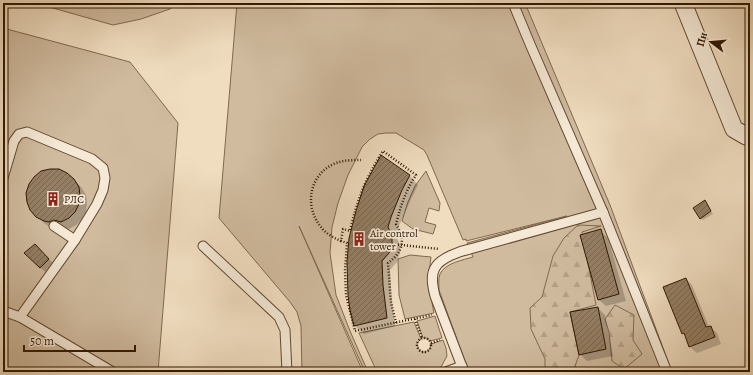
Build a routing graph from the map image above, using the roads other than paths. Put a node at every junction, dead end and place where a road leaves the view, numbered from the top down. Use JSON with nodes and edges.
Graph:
{"nodes":[{"id":1,"x":513,"y":3,"type":"edge"},
{"id":2,"x":684,"y":3,"type":"edge"},
{"id":3,"x":749,"y":137,"type":"edge"},
{"id":4,"x":3,"y":178,"type":"edge"},
{"id":5,"x":603,"y":212,"type":"junction"},
{"id":6,"x":54,"y":226,"type":"dead end"},
{"id":7,"x":75,"y":240,"type":"junction"},
{"id":8,"x":203,"y":246,"type":"dead end"},
{"id":9,"x":3,"y":311,"type":"edge"},
{"id":10,"x":20,"y":318,"type":"junction"},
{"id":11,"x":463,"y":369,"type":"edge"},
{"id":12,"x":112,"y":372,"type":"edge"},
{"id":13,"x":287,"y":372,"type":"edge"},
{"id":14,"x":446,"y":372,"type":"edge"},
{"id":15,"x":667,"y":372,"type":"edge"}],
"edges":[{"from":1,"to":5,"type":"lane"},
{"from":2,"to":3,"type":"street"},
{"from":4,"to":7,"type":"lane"},
{"from":5,"to":11,"type":"lane"},
{"from":5,"to":15,"type":"lane"},
{"from":6,"to":7,"type":"lane"},
{"from":7,"to":10,"type":"lane"},
{"from":8,"to":13,"type":"lane"},
{"from":9,"to":10,"type":"lane"},
{"from":10,"to":12,"type":"lane"},
{"from":11,"to":14,"type":"lane"}]}
